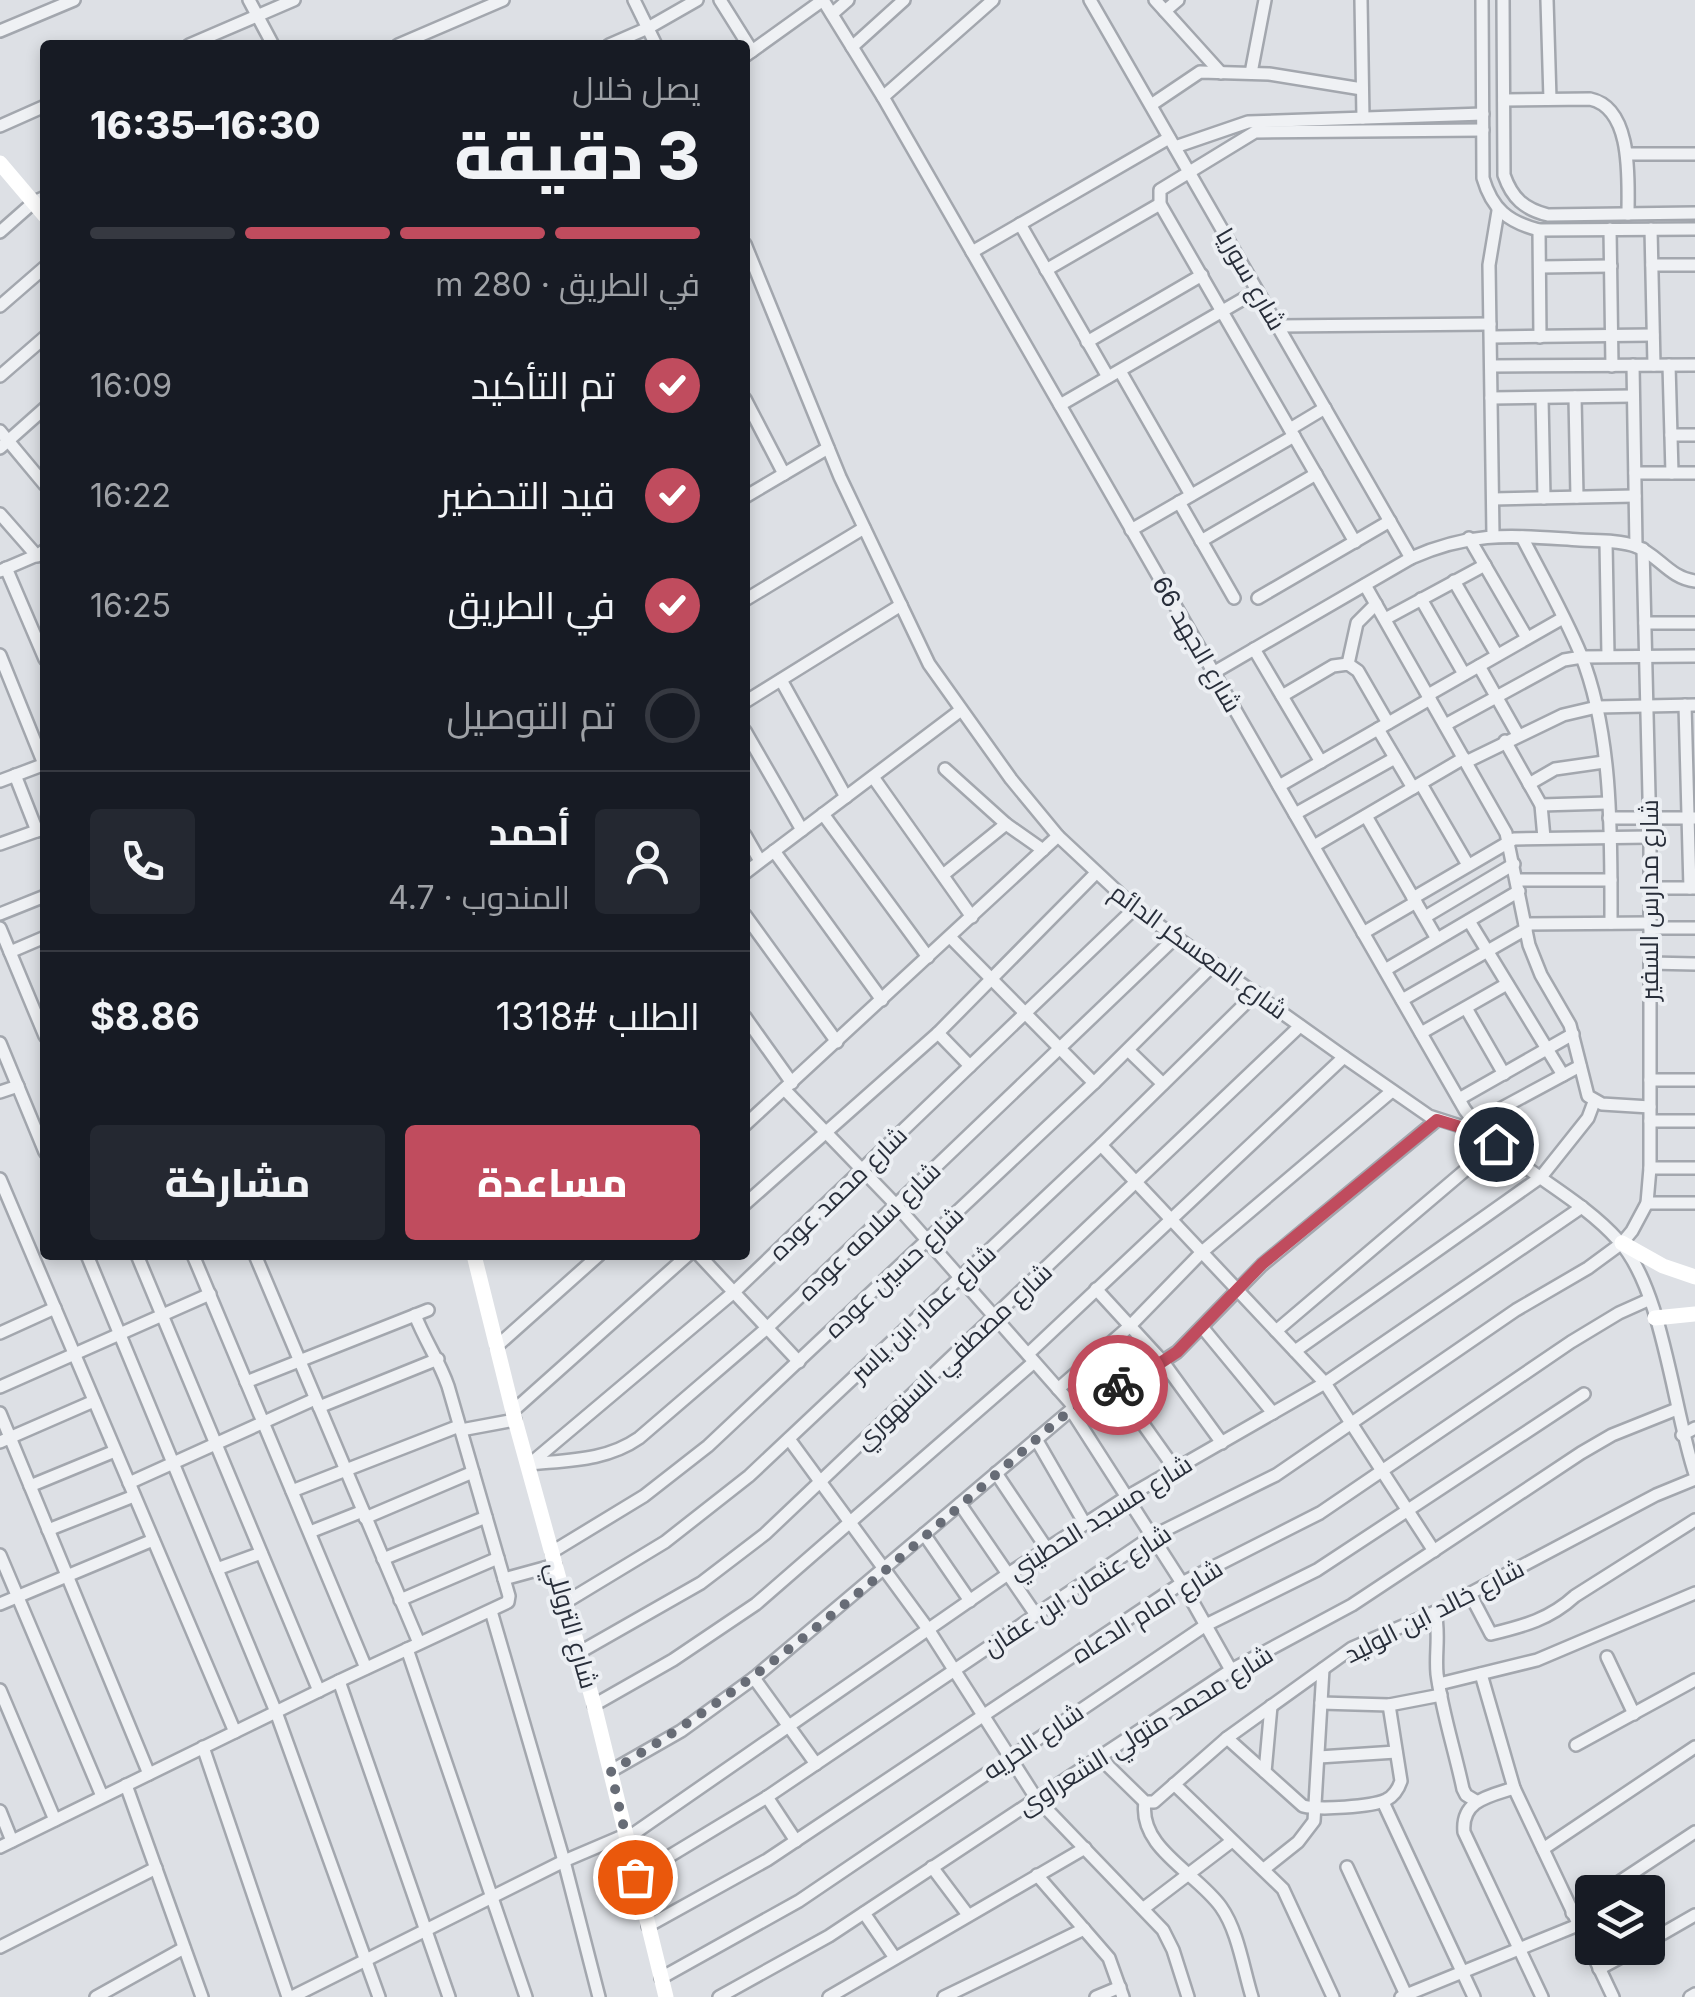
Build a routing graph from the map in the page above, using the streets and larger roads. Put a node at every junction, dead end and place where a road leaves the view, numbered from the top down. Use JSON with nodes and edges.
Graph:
{"nodes":[{"id":1,"x":74,"y":0,"type":"edge"},
{"id":2,"x":250,"y":0,"type":"edge"},
{"id":3,"x":294,"y":0,"type":"edge"},
{"id":4,"x":503,"y":0,"type":"edge"},
{"id":5,"x":634,"y":0,"type":"edge"},
{"id":6,"x":697,"y":0,"type":"edge"},
{"id":7,"x":720,"y":0,"type":"edge"},
{"id":8,"x":823,"y":0,"type":"edge"},
{"id":9,"x":848,"y":0,"type":"edge"},
{"id":10,"x":904,"y":0,"type":"edge"},
{"id":11,"x":993,"y":0,"type":"edge"},
{"id":12,"x":1090,"y":0,"type":"edge"},
{"id":13,"x":1155,"y":0,"type":"edge"},
{"id":14,"x":1178,"y":0,"type":"edge"},
{"id":15,"x":1266,"y":0,"type":"edge"},
{"id":16,"x":1361,"y":0,"type":"edge"},
{"id":17,"x":1482,"y":0,"type":"edge"},
{"id":18,"x":1503,"y":0,"type":"edge"},
{"id":19,"x":1547,"y":0,"type":"edge"},
{"id":20,"x":1165,"y":11,"type":"junction"},
{"id":21,"x":832,"y":14,"type":"junction"},
{"id":22,"x":257,"y":16,"type":"junction"},
{"id":23,"x":648,"y":28,"type":"junction"},
{"id":24,"x":0,"y":31,"type":"edge"},
{"id":25,"x":200,"y":40,"type":"edge"},
{"id":26,"x":270,"y":40,"type":"edge"},
{"id":27,"x":410,"y":40,"type":"edge"},
{"id":28,"x":620,"y":40,"type":"edge"},
{"id":29,"x":654,"y":40,"type":"edge"},
{"id":30,"x":742,"y":40,"type":"edge"},
{"id":31,"x":852,"y":46,"type":"junction"},
{"id":32,"x":750,"y":52,"type":"edge"},
{"id":33,"x":1221,"y":72,"type":"junction"},
{"id":34,"x":1250,"y":73,"type":"junction"},
{"id":35,"x":1362,"y":90,"type":"junction"},
{"id":36,"x":883,"y":97,"type":"junction"},
{"id":37,"x":1550,"y":99,"type":"junction"},
{"id":38,"x":1504,"y":100,"type":"junction"},
{"id":39,"x":1150,"y":105,"type":"junction"},
{"id":40,"x":40,"y":108,"type":"edge"},
{"id":41,"x":1482,"y":114,"type":"junction"},
{"id":42,"x":1363,"y":118,"type":"junction"},
{"id":43,"x":0,"y":126,"type":"edge"},
{"id":44,"x":1482,"y":130,"type":"junction"},
{"id":45,"x":1172,"y":142,"type":"junction"},
{"id":46,"x":1628,"y":154,"type":"junction"},
{"id":47,"x":1695,"y":154,"type":"edge"},
{"id":48,"x":0,"y":163,"type":"edge"},
{"id":49,"x":1188,"y":170,"type":"junction"},
{"id":50,"x":39,"y":200,"type":"edge"},
{"id":51,"x":1160,"y":204,"type":"junction"},
{"id":52,"x":1498,"y":211,"type":"junction"},
{"id":53,"x":1695,"y":213,"type":"edge"},
{"id":54,"x":1628,"y":214,"type":"junction"},
{"id":55,"x":1020,"y":224,"type":"junction"},
{"id":56,"x":1695,"y":228,"type":"edge"},
{"id":57,"x":1650,"y":229,"type":"junction"},
{"id":58,"x":1540,"y":230,"type":"junction"},
{"id":59,"x":1610,"y":230,"type":"junction"},
{"id":60,"x":0,"y":232,"type":"edge"},
{"id":61,"x":972,"y":252,"type":"junction"},
{"id":62,"x":750,"y":256,"type":"edge"},
{"id":63,"x":1695,"y":264,"type":"edge"},
{"id":64,"x":1652,"y":265,"type":"junction"},
{"id":65,"x":1611,"y":266,"type":"junction"},
{"id":66,"x":1540,"y":267,"type":"junction"},
{"id":67,"x":1046,"y":270,"type":"junction"},
{"id":68,"x":40,"y":271,"type":"edge"},
{"id":69,"x":1202,"y":275,"type":"junction"},
{"id":70,"x":1257,"y":291,"type":"junction"},
{"id":71,"x":0,"y":306,"type":"edge"},
{"id":72,"x":1222,"y":311,"type":"junction"},
{"id":73,"x":1278,"y":326,"type":"junction"},
{"id":74,"x":1490,"y":331,"type":"junction"},
{"id":75,"x":1654,"y":334,"type":"junction"},
{"id":76,"x":1540,"y":336,"type":"junction"},
{"id":77,"x":1611,"y":336,"type":"junction"},
{"id":78,"x":40,"y":340,"type":"edge"},
{"id":79,"x":1087,"y":342,"type":"junction"},
{"id":80,"x":1654,"y":365,"type":"junction"},
{"id":81,"x":1669,"y":365,"type":"junction"},
{"id":82,"x":1695,"y":365,"type":"edge"},
{"id":83,"x":1491,"y":366,"type":"junction"},
{"id":84,"x":1612,"y":366,"type":"junction"},
{"id":85,"x":1633,"y":366,"type":"junction"},
{"id":86,"x":1114,"y":374,"type":"junction"},
{"id":87,"x":0,"y":376,"type":"edge"},
{"id":88,"x":1633,"y":396,"type":"junction"},
{"id":89,"x":1575,"y":397,"type":"junction"},
{"id":90,"x":1491,"y":398,"type":"junction"},
{"id":91,"x":1542,"y":398,"type":"junction"},
{"id":92,"x":1060,"y":405,"type":"junction"},
{"id":93,"x":1325,"y":408,"type":"junction"},
{"id":94,"x":750,"y":409,"type":"edge"},
{"id":95,"x":40,"y":412,"type":"edge"},
{"id":96,"x":1292,"y":432,"type":"junction"},
{"id":97,"x":1671,"y":435,"type":"junction"},
{"id":98,"x":1695,"y":435,"type":"edge"},
{"id":99,"x":3,"y":440,"type":"edge"},
{"id":100,"x":828,"y":448,"type":"junction"},
{"id":101,"x":1635,"y":473,"type":"junction"},
{"id":102,"x":1672,"y":473,"type":"junction"},
{"id":103,"x":1695,"y":473,"type":"edge"},
{"id":104,"x":784,"y":474,"type":"junction"},
{"id":105,"x":1316,"y":474,"type":"junction"},
{"id":106,"x":40,"y":479,"type":"edge"},
{"id":107,"x":750,"y":494,"type":"edge"},
{"id":108,"x":1191,"y":495,"type":"junction"},
{"id":109,"x":1635,"y":496,"type":"junction"},
{"id":110,"x":1577,"y":497,"type":"junction"},
{"id":111,"x":1544,"y":498,"type":"junction"},
{"id":112,"x":1493,"y":499,"type":"junction"},
{"id":113,"x":1179,"y":502,"type":"junction"},
{"id":114,"x":0,"y":514,"type":"edge"},
{"id":115,"x":1390,"y":522,"type":"junction"},
{"id":116,"x":864,"y":528,"type":"junction"},
{"id":117,"x":1132,"y":530,"type":"junction"},
{"id":118,"x":1493,"y":535,"type":"junction"},
{"id":119,"x":1522,"y":537,"type":"junction"},
{"id":120,"x":1469,"y":538,"type":"junction"},
{"id":121,"x":1201,"y":540,"type":"junction"},
{"id":122,"x":1355,"y":542,"type":"junction"},
{"id":123,"x":1606,"y":542,"type":"junction"},
{"id":124,"x":1640,"y":548,"type":"junction"},
{"id":125,"x":40,"y":551,"type":"edge"},
{"id":126,"x":40,"y":554,"type":"edge"},
{"id":127,"x":1411,"y":558,"type":"junction"},
{"id":128,"x":1485,"y":564,"type":"junction"},
{"id":129,"x":3,"y":570,"type":"edge"},
{"id":130,"x":1695,"y":581,"type":"edge"},
{"id":131,"x":1454,"y":582,"type":"junction"},
{"id":132,"x":1365,"y":584,"type":"junction"},
{"id":133,"x":750,"y":597,"type":"edge"},
{"id":134,"x":1234,"y":598,"type":"dead end"},
{"id":135,"x":1258,"y":598,"type":"dead end"},
{"id":136,"x":1421,"y":600,"type":"junction"},
{"id":137,"x":1376,"y":604,"type":"junction"},
{"id":138,"x":900,"y":605,"type":"junction"},
{"id":139,"x":1563,"y":618,"type":"junction"},
{"id":140,"x":1385,"y":619,"type":"junction"},
{"id":141,"x":1644,"y":623,"type":"junction"},
{"id":142,"x":1695,"y":623,"type":"edge"},
{"id":143,"x":1527,"y":638,"type":"junction"},
{"id":144,"x":40,"y":648,"type":"edge"},
{"id":145,"x":1254,"y":649,"type":"junction"},
{"id":146,"x":0,"y":655,"type":"edge"},
{"id":147,"x":1497,"y":656,"type":"junction"},
{"id":148,"x":1582,"y":656,"type":"junction"},
{"id":149,"x":1608,"y":656,"type":"junction"},
{"id":150,"x":1645,"y":656,"type":"junction"},
{"id":151,"x":1695,"y":656,"type":"edge"},
{"id":152,"x":1348,"y":664,"type":"junction"},
{"id":153,"x":1479,"y":666,"type":"junction"},
{"id":154,"x":1214,"y":672,"type":"junction"},
{"id":155,"x":1464,"y":674,"type":"junction"},
{"id":156,"x":781,"y":680,"type":"junction"},
{"id":157,"x":1282,"y":696,"type":"junction"},
{"id":158,"x":1496,"y":696,"type":"junction"},
{"id":159,"x":1429,"y":697,"type":"junction"},
{"id":160,"x":750,"y":699,"type":"edge"},
{"id":161,"x":1646,"y":705,"type":"junction"},
{"id":162,"x":1690,"y":705,"type":"edge"},
{"id":163,"x":1597,"y":707,"type":"junction"},
{"id":164,"x":961,"y":710,"type":"junction"},
{"id":165,"x":1383,"y":726,"type":"junction"},
{"id":166,"x":1445,"y":726,"type":"junction"},
{"id":167,"x":1518,"y":734,"type":"junction"},
{"id":168,"x":750,"y":740,"type":"edge"},
{"id":169,"x":1505,"y":741,"type":"junction"},
{"id":170,"x":40,"y":754,"type":"edge"},
{"id":171,"x":1691,"y":754,"type":"edge"},
{"id":172,"x":1395,"y":758,"type":"junction"},
{"id":173,"x":1465,"y":760,"type":"junction"},
{"id":174,"x":1320,"y":762,"type":"junction"},
{"id":175,"x":1604,"y":762,"type":"junction"},
{"id":176,"x":40,"y":766,"type":"edge"},
{"id":177,"x":945,"y":768,"type":"dead end"},
{"id":178,"x":15,"y":775,"type":"junction"},
{"id":179,"x":873,"y":777,"type":"junction"},
{"id":180,"x":0,"y":781,"type":"edge"},
{"id":181,"x":1530,"y":784,"type":"junction"},
{"id":182,"x":1279,"y":786,"type":"junction"},
{"id":183,"x":1417,"y":786,"type":"junction"},
{"id":184,"x":846,"y":796,"type":"junction"},
{"id":185,"x":1608,"y":803,"type":"junction"},
{"id":186,"x":1540,"y":805,"type":"junction"},
{"id":187,"x":823,"y":814,"type":"junction"},
{"id":188,"x":1295,"y":814,"type":"junction"},
{"id":189,"x":1366,"y":816,"type":"junction"},
{"id":190,"x":1610,"y":818,"type":"junction"},
{"id":191,"x":1649,"y":818,"type":"junction"},
{"id":192,"x":1692,"y":818,"type":"edge"},
{"id":193,"x":1006,"y":824,"type":"junction"},
{"id":194,"x":40,"y":827,"type":"edge"},
{"id":195,"x":40,"y":829,"type":"edge"},
{"id":196,"x":802,"y":830,"type":"junction"},
{"id":197,"x":1058,"y":836,"type":"junction"},
{"id":198,"x":1611,"y":837,"type":"junction"},
{"id":199,"x":1650,"y":837,"type":"junction"},
{"id":200,"x":1544,"y":838,"type":"junction"},
{"id":201,"x":1509,"y":842,"type":"junction"},
{"id":202,"x":0,"y":844,"type":"edge"},
{"id":203,"x":750,"y":844,"type":"edge"},
{"id":204,"x":1314,"y":846,"type":"junction"},
{"id":205,"x":1043,"y":850,"type":"junction"},
{"id":206,"x":774,"y":851,"type":"junction"},
{"id":207,"x":1692,"y":859,"type":"edge"},
{"id":208,"x":760,"y":861,"type":"junction"},
{"id":209,"x":1514,"y":864,"type":"junction"},
{"id":210,"x":1468,"y":866,"type":"junction"},
{"id":211,"x":750,"y":868,"type":"edge"},
{"id":212,"x":1095,"y":874,"type":"junction"},
{"id":213,"x":943,"y":875,"type":"junction"},
{"id":214,"x":1611,"y":880,"type":"junction"},
{"id":215,"x":1518,"y":886,"type":"junction"},
{"id":216,"x":1650,"y":888,"type":"junction"},
{"id":217,"x":1693,"y":888,"type":"edge"},
{"id":218,"x":40,"y":899,"type":"edge"},
{"id":219,"x":1414,"y":900,"type":"junction"},
{"id":220,"x":1135,"y":908,"type":"junction"},
{"id":221,"x":0,"y":914,"type":"edge"},
{"id":222,"x":972,"y":917,"type":"junction"},
{"id":223,"x":1425,"y":917,"type":"junction"},
{"id":224,"x":750,"y":921,"type":"edge"},
{"id":225,"x":1468,"y":921,"type":"junction"},
{"id":226,"x":1611,"y":923,"type":"junction"},
{"id":227,"x":1525,"y":926,"type":"junction"},
{"id":228,"x":1650,"y":926,"type":"junction"},
{"id":229,"x":0,"y":928,"type":"edge"},
{"id":230,"x":1695,"y":928,"type":"edge"},
{"id":231,"x":1363,"y":932,"type":"junction"},
{"id":232,"x":950,"y":937,"type":"junction"},
{"id":233,"x":1176,"y":937,"type":"junction"},
{"id":234,"x":40,"y":939,"type":"edge"},
{"id":235,"x":1438,"y":939,"type":"junction"},
{"id":236,"x":10,"y":952,"type":"junction"},
{"id":237,"x":1487,"y":952,"type":"junction"},
{"id":238,"x":928,"y":957,"type":"junction"},
{"id":239,"x":1650,"y":963,"type":"junction"},
{"id":240,"x":1214,"y":964,"type":"junction"},
{"id":241,"x":1695,"y":964,"type":"edge"},
{"id":242,"x":1384,"y":970,"type":"junction"},
{"id":243,"x":991,"y":979,"type":"junction"},
{"id":244,"x":1508,"y":984,"type":"junction"},
{"id":245,"x":1256,"y":993,"type":"junction"},
{"id":246,"x":882,"y":1000,"type":"junction"},
{"id":247,"x":1402,"y":1000,"type":"junction"},
{"id":248,"x":1466,"y":1008,"type":"junction"},
{"id":249,"x":1025,"y":1013,"type":"junction"},
{"id":250,"x":40,"y":1024,"type":"edge"},
{"id":251,"x":750,"y":1026,"type":"edge"},
{"id":252,"x":1300,"y":1026,"type":"junction"},
{"id":253,"x":938,"y":1033,"type":"junction"},
{"id":254,"x":1421,"y":1033,"type":"junction"},
{"id":255,"x":1573,"y":1034,"type":"junction"},
{"id":256,"x":836,"y":1042,"type":"junction"},
{"id":257,"x":0,"y":1043,"type":"edge"},
{"id":258,"x":1060,"y":1049,"type":"junction"},
{"id":259,"x":1547,"y":1049,"type":"junction"},
{"id":260,"x":1128,"y":1050,"type":"junction"},
{"id":261,"x":1344,"y":1057,"type":"junction"},
{"id":262,"x":970,"y":1066,"type":"junction"},
{"id":263,"x":1580,"y":1066,"type":"junction"},
{"id":264,"x":1504,"y":1074,"type":"junction"},
{"id":265,"x":1563,"y":1075,"type":"junction"},
{"id":266,"x":1650,"y":1080,"type":"junction"},
{"id":267,"x":1695,"y":1080,"type":"edge"},
{"id":268,"x":1094,"y":1084,"type":"junction"},
{"id":269,"x":1163,"y":1084,"type":"junction"},
{"id":270,"x":18,"y":1086,"type":"junction"},
{"id":271,"x":789,"y":1086,"type":"junction"},
{"id":272,"x":1392,"y":1091,"type":"junction"},
{"id":273,"x":0,"y":1092,"type":"edge"},
{"id":274,"x":1459,"y":1100,"type":"junction"},
{"id":275,"x":1594,"y":1102,"type":"junction"},
{"id":276,"x":1650,"y":1106,"type":"junction"},
{"id":277,"x":750,"y":1120,"type":"edge"},
{"id":278,"x":1437,"y":1120,"type":"junction"},
{"id":279,"x":1650,"y":1122,"type":"junction"},
{"id":280,"x":1695,"y":1122,"type":"edge"},
{"id":281,"x":1474,"y":1123,"type":"junction"},
{"id":282,"x":826,"y":1133,"type":"junction"},
{"id":283,"x":1484,"y":1134,"type":"junction"},
{"id":284,"x":40,"y":1140,"type":"edge"},
{"id":285,"x":1496,"y":1144,"type":"junction"},
{"id":286,"x":1100,"y":1146,"type":"junction"},
{"id":287,"x":1650,"y":1168,"type":"junction"},
{"id":288,"x":1695,"y":1168,"type":"edge"},
{"id":289,"x":862,"y":1170,"type":"junction"},
{"id":290,"x":1541,"y":1177,"type":"junction"},
{"id":291,"x":0,"y":1179,"type":"edge"},
{"id":292,"x":1136,"y":1183,"type":"junction"},
{"id":293,"x":3,"y":1195,"type":"edge"},
{"id":294,"x":750,"y":1200,"type":"edge"},
{"id":295,"x":1695,"y":1202,"type":"edge"},
{"id":296,"x":1647,"y":1203,"type":"junction"},
{"id":297,"x":896,"y":1206,"type":"junction"},
{"id":298,"x":1582,"y":1207,"type":"junction"},
{"id":299,"x":1170,"y":1219,"type":"junction"},
{"id":300,"x":927,"y":1241,"type":"junction"},
{"id":301,"x":1622,"y":1243,"type":"junction"},
{"id":302,"x":1202,"y":1252,"type":"junction"},
{"id":303,"x":90,"y":1260,"type":"edge"},
{"id":304,"x":138,"y":1260,"type":"edge"},
{"id":305,"x":195,"y":1260,"type":"edge"},
{"id":306,"x":257,"y":1260,"type":"edge"},
{"id":307,"x":479,"y":1260,"type":"edge"},
{"id":308,"x":592,"y":1260,"type":"edge"},
{"id":309,"x":683,"y":1260,"type":"edge"},
{"id":310,"x":704,"y":1260,"type":"edge"},
{"id":311,"x":1695,"y":1277,"type":"edge"},
{"id":312,"x":960,"y":1278,"type":"junction"},
{"id":313,"x":1096,"y":1289,"type":"junction"},
{"id":314,"x":1236,"y":1289,"type":"junction"},
{"id":315,"x":734,"y":1292,"type":"junction"},
{"id":316,"x":210,"y":1294,"type":"junction"},
{"id":317,"x":1648,"y":1300,"type":"junction"},
{"id":318,"x":55,"y":1308,"type":"junction"},
{"id":319,"x":1695,"y":1314,"type":"edge"},
{"id":320,"x":162,"y":1316,"type":"junction"},
{"id":321,"x":995,"y":1318,"type":"junction"},
{"id":322,"x":1655,"y":1318,"type":"junction"},
{"id":323,"x":1130,"y":1326,"type":"junction"},
{"id":324,"x":1202,"y":1327,"type":"junction"},
{"id":325,"x":768,"y":1328,"type":"junction"},
{"id":326,"x":1276,"y":1331,"type":"junction"},
{"id":327,"x":0,"y":1333,"type":"edge"},
{"id":328,"x":120,"y":1334,"type":"junction"},
{"id":329,"x":496,"y":1346,"type":"junction"},
{"id":330,"x":1295,"y":1351,"type":"junction"},
{"id":331,"x":74,"y":1354,"type":"junction"},
{"id":332,"x":438,"y":1358,"type":"junction"},
{"id":333,"x":1031,"y":1358,"type":"junction"},
{"id":334,"x":299,"y":1361,"type":"junction"},
{"id":335,"x":798,"y":1362,"type":"junction"},
{"id":336,"x":1163,"y":1362,"type":"junction"},
{"id":337,"x":246,"y":1382,"type":"junction"},
{"id":338,"x":1325,"y":1383,"type":"junction"},
{"id":339,"x":1116,"y":1386,"type":"junction"},
{"id":340,"x":0,"y":1388,"type":"edge"},
{"id":341,"x":1058,"y":1389,"type":"junction"},
{"id":342,"x":1584,"y":1394,"type":"dead end"},
{"id":343,"x":94,"y":1401,"type":"junction"},
{"id":344,"x":317,"y":1403,"type":"junction"},
{"id":345,"x":1073,"y":1409,"type":"junction"},
{"id":346,"x":1676,"y":1409,"type":"junction"},
{"id":347,"x":1273,"y":1413,"type":"junction"},
{"id":348,"x":0,"y":1414,"type":"edge"},
{"id":349,"x":514,"y":1416,"type":"junction"},
{"id":350,"x":264,"y":1423,"type":"junction"},
{"id":351,"x":1353,"y":1424,"type":"junction"},
{"id":352,"x":460,"y":1428,"type":"junction"},
{"id":353,"x":1695,"y":1428,"type":"edge"},
{"id":354,"x":1682,"y":1435,"type":"junction"},
{"id":355,"x":789,"y":1439,"type":"junction"},
{"id":356,"x":1036,"y":1439,"type":"junction"},
{"id":357,"x":5,"y":1440,"type":"edge"},
{"id":358,"x":1222,"y":1442,"type":"junction"},
{"id":359,"x":216,"y":1444,"type":"junction"},
{"id":360,"x":115,"y":1451,"type":"junction"},
{"id":361,"x":174,"y":1463,"type":"junction"},
{"id":362,"x":529,"y":1464,"type":"junction"},
{"id":363,"x":1174,"y":1468,"type":"junction"},
{"id":364,"x":345,"y":1470,"type":"junction"},
{"id":365,"x":1383,"y":1471,"type":"junction"},
{"id":366,"x":473,"y":1472,"type":"junction"},
{"id":367,"x":996,"y":1473,"type":"junction"},
{"id":368,"x":1695,"y":1476,"type":"edge"},
{"id":369,"x":820,"y":1482,"type":"junction"},
{"id":370,"x":30,"y":1486,"type":"junction"},
{"id":371,"x":132,"y":1490,"type":"junction"},
{"id":372,"x":292,"y":1491,"type":"junction"},
{"id":373,"x":1125,"y":1498,"type":"junction"},
{"id":374,"x":960,"y":1504,"type":"junction"},
{"id":375,"x":1409,"y":1512,"type":"junction"},
{"id":376,"x":364,"y":1515,"type":"junction"},
{"id":377,"x":486,"y":1518,"type":"junction"},
{"id":378,"x":1695,"y":1520,"type":"edge"},
{"id":379,"x":851,"y":1524,"type":"junction"},
{"id":380,"x":1085,"y":1524,"type":"junction"},
{"id":381,"x":48,"y":1530,"type":"junction"},
{"id":382,"x":310,"y":1532,"type":"junction"},
{"id":383,"x":924,"y":1534,"type":"junction"},
{"id":384,"x":1151,"y":1537,"type":"junction"},
{"id":385,"x":154,"y":1540,"type":"junction"},
{"id":386,"x":1047,"y":1549,"type":"junction"},
{"id":387,"x":1434,"y":1551,"type":"junction"},
{"id":388,"x":261,"y":1553,"type":"junction"},
{"id":389,"x":0,"y":1554,"type":"edge"},
{"id":390,"x":498,"y":1558,"type":"junction"},
{"id":391,"x":554,"y":1558,"type":"junction"},
{"id":392,"x":383,"y":1559,"type":"junction"},
{"id":393,"x":217,"y":1569,"type":"junction"},
{"id":394,"x":883,"y":1569,"type":"junction"},
{"id":395,"x":1008,"y":1574,"type":"junction"},
{"id":396,"x":67,"y":1576,"type":"junction"},
{"id":397,"x":504,"y":1579,"type":"junction"},
{"id":398,"x":1182,"y":1583,"type":"junction"},
{"id":399,"x":1695,"y":1593,"type":"edge"},
{"id":400,"x":1470,"y":1594,"type":"junction"},
{"id":401,"x":18,"y":1597,"type":"junction"},
{"id":402,"x":400,"y":1600,"type":"junction"},
{"id":403,"x":970,"y":1601,"type":"junction"},
{"id":404,"x":566,"y":1602,"type":"junction"},
{"id":405,"x":0,"y":1604,"type":"edge"},
{"id":406,"x":492,"y":1610,"type":"junction"},
{"id":407,"x":1435,"y":1612,"type":"junction"},
{"id":408,"x":1036,"y":1615,"type":"junction"},
{"id":409,"x":1206,"y":1626,"type":"junction"},
{"id":410,"x":928,"y":1629,"type":"junction"},
{"id":411,"x":413,"y":1646,"type":"junction"},
{"id":412,"x":580,"y":1652,"type":"junction"},
{"id":413,"x":1607,"y":1657,"type":"dead end"},
{"id":414,"x":366,"y":1668,"type":"junction"},
{"id":415,"x":1323,"y":1669,"type":"junction"},
{"id":416,"x":1231,"y":1670,"type":"junction"},
{"id":417,"x":954,"y":1671,"type":"junction"},
{"id":418,"x":1481,"y":1674,"type":"junction"},
{"id":419,"x":754,"y":1678,"type":"junction"},
{"id":420,"x":1695,"y":1680,"type":"edge"},
{"id":421,"x":339,"y":1681,"type":"junction"},
{"id":422,"x":0,"y":1690,"type":"edge"},
{"id":423,"x":1440,"y":1690,"type":"junction"},
{"id":424,"x":318,"y":1691,"type":"junction"},
{"id":425,"x":1322,"y":1703,"type":"junction"},
{"id":426,"x":594,"y":1705,"type":"junction"},
{"id":427,"x":1389,"y":1705,"type":"junction"},
{"id":428,"x":1271,"y":1706,"type":"junction"},
{"id":429,"x":276,"y":1712,"type":"junction"},
{"id":430,"x":1634,"y":1714,"type":"junction"},
{"id":431,"x":982,"y":1716,"type":"junction"},
{"id":432,"x":788,"y":1726,"type":"junction"},
{"id":433,"x":235,"y":1732,"type":"junction"},
{"id":434,"x":1227,"y":1738,"type":"junction"},
{"id":435,"x":1576,"y":1746,"type":"dead end"},
{"id":436,"x":1695,"y":1747,"type":"edge"},
{"id":437,"x":203,"y":1748,"type":"junction"},
{"id":438,"x":1396,"y":1752,"type":"junction"},
{"id":439,"x":1008,"y":1758,"type":"junction"},
{"id":440,"x":1100,"y":1758,"type":"junction"},
{"id":441,"x":1319,"y":1758,"type":"junction"},
{"id":442,"x":816,"y":1764,"type":"junction"},
{"id":443,"x":611,"y":1771,"type":"junction"},
{"id":444,"x":1264,"y":1772,"type":"junction"},
{"id":445,"x":149,"y":1774,"type":"junction"},
{"id":446,"x":1174,"y":1784,"type":"junction"},
{"id":447,"x":126,"y":1785,"type":"junction"},
{"id":448,"x":1514,"y":1788,"type":"junction"},
{"id":449,"x":102,"y":1796,"type":"junction"},
{"id":450,"x":767,"y":1798,"type":"junction"},
{"id":451,"x":1036,"y":1798,"type":"junction"},
{"id":452,"x":1476,"y":1801,"type":"junction"},
{"id":453,"x":1145,"y":1802,"type":"junction"},
{"id":454,"x":1383,"y":1802,"type":"junction"},
{"id":455,"x":1316,"y":1808,"type":"junction"},
{"id":456,"x":0,"y":1812,"type":"edge"},
{"id":457,"x":54,"y":1820,"type":"junction"},
{"id":458,"x":1695,"y":1832,"type":"edge"},
{"id":459,"x":625,"y":1837,"type":"junction"},
{"id":460,"x":796,"y":1841,"type":"junction"},
{"id":461,"x":1232,"y":1841,"type":"junction"},
{"id":462,"x":6,"y":1844,"type":"edge"},
{"id":463,"x":1085,"y":1848,"type":"junction"},
{"id":464,"x":1543,"y":1849,"type":"junction"},
{"id":465,"x":564,"y":1861,"type":"junction"},
{"id":466,"x":1347,"y":1866,"type":"dead end"},
{"id":467,"x":932,"y":1867,"type":"junction"},
{"id":468,"x":156,"y":1868,"type":"junction"},
{"id":469,"x":1264,"y":1869,"type":"junction"},
{"id":470,"x":1189,"y":1874,"type":"junction"},
{"id":471,"x":1630,"y":1875,"type":"edge"},
{"id":472,"x":1037,"y":1876,"type":"junction"},
{"id":473,"x":635,"y":1877,"type":"junction"},
{"id":474,"x":492,"y":1896,"type":"junction"},
{"id":475,"x":1144,"y":1908,"type":"junction"},
{"id":476,"x":864,"y":1913,"type":"junction"},
{"id":477,"x":968,"y":1915,"type":"junction"},
{"id":478,"x":1695,"y":1916,"type":"edge"},
{"id":479,"x":1575,"y":1917,"type":"edge"},
{"id":480,"x":1575,"y":1920,"type":"edge"},
{"id":481,"x":648,"y":1926,"type":"junction"},
{"id":482,"x":1084,"y":1929,"type":"junction"},
{"id":483,"x":426,"y":1930,"type":"junction"},
{"id":484,"x":1665,"y":1933,"type":"edge"},
{"id":485,"x":0,"y":1948,"type":"edge"},
{"id":486,"x":184,"y":1948,"type":"junction"},
{"id":487,"x":1520,"y":1949,"type":"junction"},
{"id":488,"x":895,"y":1958,"type":"junction"},
{"id":489,"x":366,"y":1960,"type":"junction"},
{"id":490,"x":1599,"y":1965,"type":"edge"},
{"id":491,"x":1606,"y":1965,"type":"edge"},
{"id":492,"x":1600,"y":1968,"type":"junction"},
{"id":493,"x":1463,"y":1973,"type":"junction"},
{"id":494,"x":661,"y":1978,"type":"junction"},
{"id":495,"x":1122,"y":1992,"type":"edge"},
{"id":496,"x":1405,"y":1996,"type":"edge"},
{"id":497,"x":96,"y":1997,"type":"edge"},
{"id":498,"x":202,"y":1997,"type":"edge"},
{"id":499,"x":290,"y":1997,"type":"edge"},
{"id":500,"x":378,"y":1997,"type":"edge"},
{"id":501,"x":449,"y":1997,"type":"edge"},
{"id":502,"x":526,"y":1997,"type":"edge"},
{"id":503,"x":600,"y":1997,"type":"edge"},
{"id":504,"x":666,"y":1997,"type":"edge"},
{"id":505,"x":719,"y":1997,"type":"edge"},
{"id":506,"x":829,"y":1997,"type":"edge"},
{"id":507,"x":944,"y":1997,"type":"edge"},
{"id":508,"x":1096,"y":1997,"type":"edge"},
{"id":509,"x":1188,"y":1997,"type":"edge"},
{"id":510,"x":1252,"y":1997,"type":"edge"},
{"id":511,"x":1333,"y":1997,"type":"edge"},
{"id":512,"x":1474,"y":1997,"type":"edge"},
{"id":513,"x":1542,"y":1997,"type":"edge"},
{"id":514,"x":1613,"y":1997,"type":"edge"}],
"edges":[{"from":1,"to":24,"type":"street"},
{"from":2,"to":22,"type":"street"},
{"from":3,"to":22,"type":"street"},
{"from":4,"to":27,"type":"street"},
{"from":5,"to":23,"type":"street"},
{"from":6,"to":23,"type":"street"},
{"from":7,"to":30,"type":"street"},
{"from":8,"to":21,"type":"street","name":"شارع الجهد 66"},
{"from":8,"to":32,"type":"street"},
{"from":9,"to":21,"type":"street"},
{"from":10,"to":31,"type":"street"},
{"from":11,"to":36,"type":"street"},
{"from":12,"to":39,"type":"street","name":"شارع سوريا"},
{"from":13,"to":20,"type":"street"},
{"from":14,"to":20,"type":"street"},
{"from":15,"to":34,"type":"street"},
{"from":16,"to":35,"type":"street"},
{"from":17,"to":41,"type":"street"},
{"from":18,"to":38,"type":"street"},
{"from":19,"to":37,"type":"street"},
{"from":20,"to":33,"type":"street"},
{"from":21,"to":31,"type":"street","name":"شارع الجهد 66"},
{"from":22,"to":25,"type":"street"},
{"from":22,"to":26,"type":"street"},
{"from":23,"to":28,"type":"street"},
{"from":23,"to":29,"type":"street"},
{"from":31,"to":36,"type":"street","name":"شارع الجهد 66"},
{"from":33,"to":34,"type":"street"},
{"from":33,"to":39,"type":"street"},
{"from":34,"to":35,"type":"street"},
{"from":35,"to":42,"type":"street"},
{"from":36,"to":61,"type":"street","name":"شارع الجهد 66"},
{"from":37,"to":38,"type":"street"},
{"from":37,"to":46,"type":"street"},
{"from":38,"to":54,"type":"street"},
{"from":39,"to":45,"type":"street","name":"شارع سوريا"},
{"from":40,"to":43,"type":"street"},
{"from":41,"to":42,"type":"street"},
{"from":41,"to":44,"type":"street"},
{"from":42,"to":45,"type":"street"},
{"from":44,"to":49,"type":"street"},
{"from":44,"to":52,"type":"street"},
{"from":45,"to":49,"type":"street","name":"شارع سوريا"},
{"from":45,"to":55,"type":"street"},
{"from":46,"to":47,"type":"street"},
{"from":46,"to":54,"type":"street"},
{"from":48,"to":50,"type":"street"},
{"from":49,"to":51,"type":"street"},
{"from":49,"to":70,"type":"street","name":"شارع سوريا"},
{"from":50,"to":60,"type":"street"},
{"from":51,"to":67,"type":"street"},
{"from":51,"to":69,"type":"street"},
{"from":52,"to":58,"type":"street"},
{"from":52,"to":74,"type":"street"},
{"from":53,"to":54,"type":"street"},
{"from":55,"to":61,"type":"street"},
{"from":55,"to":67,"type":"street"},
{"from":56,"to":57,"type":"street"},
{"from":57,"to":59,"type":"street"},
{"from":57,"to":64,"type":"street"},
{"from":58,"to":59,"type":"street"},
{"from":58,"to":66,"type":"street"},
{"from":59,"to":65,"type":"street"},
{"from":61,"to":92,"type":"street","name":"شارع الجهد 66"},
{"from":62,"to":100,"type":"street","name":"شارع المعسكر الدائم"},
{"from":63,"to":64,"type":"street"},
{"from":64,"to":75,"type":"street"},
{"from":65,"to":66,"type":"street"},
{"from":65,"to":77,"type":"street"},
{"from":66,"to":76,"type":"street"},
{"from":67,"to":79,"type":"street"},
{"from":68,"to":71,"type":"street"},
{"from":69,"to":72,"type":"street"},
{"from":69,"to":79,"type":"street"},
{"from":70,"to":72,"type":"street"},
{"from":70,"to":73,"type":"street","name":"شارع سوريا"},
{"from":72,"to":86,"type":"street"},
{"from":72,"to":96,"type":"street"},
{"from":73,"to":74,"type":"street"},
{"from":73,"to":93,"type":"street","name":"شارع سوريا"},
{"from":74,"to":76,"type":"street"},
{"from":74,"to":83,"type":"street"},
{"from":75,"to":77,"type":"street"},
{"from":75,"to":80,"type":"street"},
{"from":76,"to":77,"type":"street"},
{"from":77,"to":84,"type":"street"},
{"from":78,"to":87,"type":"street"},
{"from":79,"to":86,"type":"street"},
{"from":80,"to":81,"type":"street"},
{"from":80,"to":85,"type":"street"},
{"from":81,"to":82,"type":"street"},
{"from":81,"to":97,"type":"street"},
{"from":83,"to":84,"type":"street"},
{"from":83,"to":90,"type":"street"},
{"from":84,"to":85,"type":"street"},
{"from":85,"to":88,"type":"street","name":"شارع مدارس السفير"},
{"from":86,"to":92,"type":"street"},
{"from":86,"to":108,"type":"street"},
{"from":88,"to":89,"type":"street"},
{"from":88,"to":101,"type":"street","name":"شارع مدارس السفير"},
{"from":89,"to":91,"type":"street"},
{"from":89,"to":110,"type":"street"},
{"from":90,"to":91,"type":"street"},
{"from":90,"to":112,"type":"street"},
{"from":91,"to":111,"type":"street"},
{"from":92,"to":117,"type":"street","name":"شارع الجهد 66"},
{"from":93,"to":96,"type":"street"},
{"from":93,"to":115,"type":"street","name":"شارع سوريا"},
{"from":94,"to":104,"type":"street"},
{"from":95,"to":99,"type":"street"},
{"from":96,"to":105,"type":"street"},
{"from":96,"to":108,"type":"street"},
{"from":97,"to":98,"type":"street"},
{"from":97,"to":102,"type":"street"},
{"from":99,"to":106,"type":"street"},
{"from":100,"to":104,"type":"street"},
{"from":100,"to":116,"type":"street","name":"شارع المعسكر الدائم"},
{"from":101,"to":102,"type":"street"},
{"from":101,"to":109,"type":"street","name":"شارع مدارس السفير"},
{"from":102,"to":103,"type":"street"},
{"from":104,"to":107,"type":"street"},
{"from":105,"to":121,"type":"street"},
{"from":105,"to":122,"type":"street"},
{"from":108,"to":113,"type":"street"},
{"from":109,"to":110,"type":"street"},
{"from":109,"to":124,"type":"street","name":"شارع مدارس السفير"},
{"from":110,"to":111,"type":"street"},
{"from":111,"to":112,"type":"street"},
{"from":112,"to":118,"type":"street"},
{"from":113,"to":117,"type":"street"},
{"from":113,"to":121,"type":"street"},
{"from":114,"to":125,"type":"street"},
{"from":115,"to":122,"type":"street"},
{"from":115,"to":127,"type":"street","name":"شارع سوريا"},
{"from":116,"to":133,"type":"street"},
{"from":116,"to":138,"type":"street","name":"شارع المعسكر الدائم"},
{"from":117,"to":154,"type":"street","name":"شارع الجهد 66"},
{"from":118,"to":119,"type":"street"},
{"from":118,"to":120,"type":"street"},
{"from":119,"to":123,"type":"street"},
{"from":119,"to":139,"type":"street"},
{"from":120,"to":127,"type":"street"},
{"from":120,"to":128,"type":"street"},
{"from":121,"to":134,"type":"street"},
{"from":122,"to":135,"type":"street"},
{"from":123,"to":124,"type":"street"},
{"from":123,"to":149,"type":"street"},
{"from":124,"to":130,"type":"street"},
{"from":124,"to":141,"type":"street","name":"شارع مدارس السفير"},
{"from":126,"to":129,"type":"street"},
{"from":127,"to":132,"type":"street"},
{"from":128,"to":131,"type":"street"},
{"from":128,"to":143,"type":"street"},
{"from":129,"to":144,"type":"street"},
{"from":131,"to":136,"type":"street"},
{"from":131,"to":147,"type":"street"},
{"from":132,"to":137,"type":"street"},
{"from":132,"to":145,"type":"street"},
{"from":136,"to":140,"type":"street"},
{"from":136,"to":155,"type":"street"},
{"from":137,"to":140,"type":"street"},
{"from":137,"to":152,"type":"street"},
{"from":138,"to":156,"type":"street"},
{"from":138,"to":164,"type":"street","name":"شارع المعسكر الدائم"},
{"from":139,"to":143,"type":"street"},
{"from":139,"to":148,"type":"street"},
{"from":140,"to":159,"type":"street"},
{"from":141,"to":142,"type":"street"},
{"from":141,"to":150,"type":"street","name":"شارع مدارس السفير"},
{"from":143,"to":147,"type":"street"},
{"from":145,"to":154,"type":"street"},
{"from":145,"to":157,"type":"street"},
{"from":146,"to":170,"type":"street"},
{"from":147,"to":153,"type":"street"},
{"from":148,"to":149,"type":"street"},
{"from":148,"to":158,"type":"street"},
{"from":148,"to":163,"type":"street"},
{"from":149,"to":150,"type":"street"},
{"from":150,"to":151,"type":"street"},
{"from":150,"to":161,"type":"street","name":"شارع مدارس السفير"},
{"from":152,"to":157,"type":"street"},
{"from":152,"to":165,"type":"street"},
{"from":153,"to":155,"type":"street"},
{"from":153,"to":158,"type":"street"},
{"from":154,"to":182,"type":"street","name":"شارع الجهد 66"},
{"from":155,"to":159,"type":"street"},
{"from":156,"to":160,"type":"street"},
{"from":156,"to":184,"type":"street"},
{"from":157,"to":174,"type":"street"},
{"from":158,"to":166,"type":"street"},
{"from":158,"to":167,"type":"street"},
{"from":159,"to":165,"type":"street"},
{"from":159,"to":166,"type":"street"},
{"from":161,"to":162,"type":"street"},
{"from":161,"to":163,"type":"street"},
{"from":161,"to":191,"type":"street","name":"شارع مدارس السفير"},
{"from":162,"to":171,"type":"street"},
{"from":163,"to":167,"type":"street"},
{"from":163,"to":175,"type":"street"},
{"from":164,"to":179,"type":"street"},
{"from":164,"to":197,"type":"street","name":"شارع المعسكر الدائم"},
{"from":165,"to":172,"type":"street"},
{"from":165,"to":174,"type":"street"},
{"from":166,"to":173,"type":"street"},
{"from":167,"to":169,"type":"street"},
{"from":168,"to":196,"type":"street"},
{"from":169,"to":173,"type":"street"},
{"from":169,"to":181,"type":"street"},
{"from":171,"to":192,"type":"street"},
{"from":172,"to":183,"type":"street"},
{"from":172,"to":188,"type":"street"},
{"from":173,"to":183,"type":"street"},
{"from":173,"to":201,"type":"street"},
{"from":174,"to":182,"type":"street"},
{"from":175,"to":181,"type":"street"},
{"from":175,"to":185,"type":"street"},
{"from":176,"to":178,"type":"street"},
{"from":177,"to":193,"type":"street"},
{"from":178,"to":180,"type":"street"},
{"from":178,"to":194,"type":"street"},
{"from":179,"to":184,"type":"street"},
{"from":179,"to":213,"type":"street"},
{"from":181,"to":186,"type":"street"},
{"from":182,"to":188,"type":"street","name":"شارع الجهد 66"},
{"from":183,"to":189,"type":"street"},
{"from":183,"to":210,"type":"street"},
{"from":184,"to":187,"type":"street"},
{"from":185,"to":186,"type":"street"},
{"from":185,"to":190,"type":"street"},
{"from":186,"to":200,"type":"street"},
{"from":187,"to":196,"type":"street"},
{"from":187,"to":238,"type":"street"},
{"from":188,"to":204,"type":"street","name":"شارع الجهد 66"},
{"from":189,"to":204,"type":"street"},
{"from":189,"to":219,"type":"street"},
{"from":190,"to":191,"type":"street"},
{"from":190,"to":198,"type":"street"},
{"from":191,"to":192,"type":"street"},
{"from":191,"to":199,"type":"street","name":"شارع مدارس السفير"},
{"from":192,"to":207,"type":"street"},
{"from":193,"to":205,"type":"street"},
{"from":193,"to":213,"type":"street"},
{"from":195,"to":202,"type":"street"},
{"from":196,"to":206,"type":"street"},
{"from":197,"to":205,"type":"street"},
{"from":197,"to":212,"type":"street","name":"شارع المعسكر الدائم"},
{"from":198,"to":199,"type":"street"},
{"from":198,"to":200,"type":"street"},
{"from":198,"to":214,"type":"street"},
{"from":199,"to":216,"type":"street","name":"شارع مدارس السفير"},
{"from":200,"to":201,"type":"street"},
{"from":201,"to":209,"type":"street"},
{"from":201,"to":210,"type":"street"},
{"from":203,"to":208,"type":"street"},
{"from":204,"to":231,"type":"street","name":"شارع الجهد 66"},
{"from":205,"to":222,"type":"street"},
{"from":206,"to":208,"type":"street"},
{"from":206,"to":246,"type":"street"},
{"from":207,"to":217,"type":"street"},
{"from":208,"to":211,"type":"street"},
{"from":209,"to":215,"type":"street"},
{"from":209,"to":223,"type":"street"},
{"from":210,"to":219,"type":"street"},
{"from":212,"to":220,"type":"street","name":"شارع المعسكر الدائم"},
{"from":212,"to":243,"type":"street"},
{"from":213,"to":222,"type":"street"},
{"from":214,"to":215,"type":"street"},
{"from":214,"to":226,"type":"street"},
{"from":215,"to":225,"type":"street"},
{"from":215,"to":227,"type":"street"},
{"from":216,"to":217,"type":"street"},
{"from":216,"to":228,"type":"street","name":"شارع مدارس السفير"},
{"from":218,"to":221,"type":"street"},
{"from":219,"to":223,"type":"street"},
{"from":219,"to":231,"type":"street"},
{"from":220,"to":233,"type":"street","name":"شارع المعسكر الدائم"},
{"from":220,"to":249,"type":"street","name":"شارع محمد عوده"},
{"from":222,"to":232,"type":"street"},
{"from":223,"to":235,"type":"street"},
{"from":224,"to":256,"type":"street"},
{"from":225,"to":235,"type":"street"},
{"from":225,"to":237,"type":"street"},
{"from":226,"to":227,"type":"street"},
{"from":226,"to":228,"type":"street"},
{"from":227,"to":237,"type":"street"},
{"from":227,"to":255,"type":"street"},
{"from":228,"to":230,"type":"street"},
{"from":228,"to":239,"type":"street","name":"شارع مدارس السفير"},
{"from":229,"to":236,"type":"street"},
{"from":231,"to":242,"type":"street","name":"شارع الجهد 66"},
{"from":232,"to":238,"type":"street"},
{"from":232,"to":243,"type":"street"},
{"from":233,"to":240,"type":"street","name":"شارع المعسكر الدائم"},
{"from":233,"to":258,"type":"street","name":"شارع سلامه عوده"},
{"from":234,"to":236,"type":"street"},
{"from":235,"to":242,"type":"street"},
{"from":236,"to":250,"type":"street"},
{"from":237,"to":244,"type":"street"},
{"from":237,"to":247,"type":"street"},
{"from":238,"to":246,"type":"street"},
{"from":239,"to":241,"type":"street"},
{"from":239,"to":266,"type":"street","name":"شارع مدارس السفير"},
{"from":240,"to":245,"type":"street","name":"شارع المعسكر الدائم"},
{"from":240,"to":260,"type":"street","name":"شارع حسين عوده"},
{"from":242,"to":247,"type":"street","name":"شارع الجهد 66"},
{"from":243,"to":249,"type":"street"},
{"from":243,"to":253,"type":"street"},
{"from":244,"to":248,"type":"street"},
{"from":244,"to":259,"type":"street"},
{"from":245,"to":252,"type":"street","name":"شارع المعسكر الدائم"},
{"from":245,"to":269,"type":"street","name":"شارع عمار ابن ياسر"},
{"from":246,"to":256,"type":"street"},
{"from":247,"to":254,"type":"street","name":"شارع الجهد 66"},
{"from":248,"to":254,"type":"street"},
{"from":248,"to":264,"type":"street"},
{"from":249,"to":258,"type":"street"},
{"from":249,"to":262,"type":"street","name":"شارع محمد عوده"},
{"from":251,"to":271,"type":"street"},
{"from":252,"to":261,"type":"street","name":"شارع المعسكر الدائم"},
{"from":252,"to":292,"type":"street","name":"شارع مصطفي السنهوري"},
{"from":253,"to":262,"type":"street"},
{"from":253,"to":282,"type":"street"},
{"from":254,"to":274,"type":"street","name":"شارع الجهد 66"},
{"from":255,"to":259,"type":"street"},
{"from":255,"to":263,"type":"street"},
{"from":256,"to":271,"type":"street"},
{"from":257,"to":270,"type":"street"},
{"from":258,"to":268,"type":"street"},
{"from":258,"to":297,"type":"street","name":"شارع سلامه عوده"},
{"from":259,"to":264,"type":"street"},
{"from":259,"to":265,"type":"street"},
{"from":260,"to":268,"type":"street","name":"شارع حسين عوده"},
{"from":260,"to":269,"type":"street"},
{"from":261,"to":272,"type":"street","name":"شارع المعسكر الدائم"},
{"from":261,"to":299,"type":"street"},
{"from":262,"to":289,"type":"street","name":"شارع محمد عوده"},
{"from":263,"to":265,"type":"street"},
{"from":263,"to":275,"type":"street"},
{"from":264,"to":274,"type":"street"},
{"from":265,"to":281,"type":"street"},
{"from":266,"to":267,"type":"street"},
{"from":266,"to":276,"type":"street","name":"شارع مدارس السفير"},
{"from":268,"to":300,"type":"street","name":"شارع حسين عوده"},
{"from":269,"to":286,"type":"street","name":"شارع عمار ابن ياسر"},
{"from":270,"to":273,"type":"street"},
{"from":270,"to":284,"type":"street"},
{"from":271,"to":277,"type":"street"},
{"from":271,"to":282,"type":"street"},
{"from":272,"to":278,"type":"street","name":"شارع المعسكر الدائم"},
{"from":272,"to":302,"type":"street"},
{"from":274,"to":281,"type":"street","name":"شارع الجهد 66"},
{"from":275,"to":276,"type":"street"},
{"from":275,"to":290,"type":"street"},
{"from":276,"to":279,"type":"street","name":"شارع مدارس السفير"},
{"from":278,"to":283,"type":"street","name":"شارع المعسكر الدائم"},
{"from":278,"to":314,"type":"street"},
{"from":279,"to":280,"type":"street"},
{"from":279,"to":287,"type":"street","name":"شارع مدارس السفير"},
{"from":281,"to":283,"type":"street","name":"شارع الجهد 66"},
{"from":282,"to":289,"type":"street"},
{"from":282,"to":294,"type":"street"},
{"from":283,"to":285,"type":"street","name":"شارع الجهد 66"},
{"from":285,"to":290,"type":"street","name":"شارع الجهد 66"},
{"from":285,"to":326,"type":"street"},
{"from":286,"to":292,"type":"street"},
{"from":286,"to":312,"type":"street","name":"شارع عمار ابن ياسر"},
{"from":287,"to":288,"type":"street"},
{"from":287,"to":296,"type":"street","name":"شارع مدارس السفير"},
{"from":289,"to":297,"type":"street"},
{"from":289,"to":315,"type":"street","name":"شارع محمد عوده"},
{"from":290,"to":298,"type":"street","name":"شارع الجهد 66"},
{"from":290,"to":330,"type":"street"},
{"from":291,"to":293,"type":"street"},
{"from":292,"to":299,"type":"street"},
{"from":292,"to":321,"type":"street","name":"شارع مصطفي السنهوري"},
{"from":293,"to":318,"type":"street"},
{"from":295,"to":296,"type":"street"},
{"from":296,"to":301,"type":"street","name":"شارع مدارس السفير"},
{"from":297,"to":300,"type":"street"},
{"from":297,"to":325,"type":"street","name":"شارع سلامه عوده"},
{"from":298,"to":301,"type":"street","name":"شارع الجهد 66"},
{"from":298,"to":338,"type":"street","name":"شارع مسجد الحطيني"},
{"from":299,"to":302,"type":"street"},
{"from":299,"to":313,"type":"street"},
{"from":300,"to":312,"type":"street"},
{"from":300,"to":335,"type":"street","name":"شارع حسين عوده"},
{"from":301,"to":311,"type":"street"},
{"from":301,"to":317,"type":"street"},
{"from":301,"to":351,"type":"street","name":"شارع عثمان ابن عفان"},
{"from":302,"to":314,"type":"street"},
{"from":302,"to":323,"type":"street"},
{"from":303,"to":328,"type":"street"},
{"from":304,"to":320,"type":"street"},
{"from":305,"to":316,"type":"street"},
{"from":306,"to":334,"type":"street"},
{"from":307,"to":329,"type":"street","name":"شارع التروللي"},
{"from":308,"to":329,"type":"street"},
{"from":309,"to":349,"type":"street"},
{"from":310,"to":315,"type":"street"},
{"from":312,"to":321,"type":"street"},
{"from":312,"to":355,"type":"street","name":"شارع عمار ابن ياسر"},
{"from":313,"to":323,"type":"street"},
{"from":313,"to":333,"type":"street"},
{"from":314,"to":324,"type":"street"},
{"from":314,"to":326,"type":"street"},
{"from":315,"to":325,"type":"street"},
{"from":315,"to":362,"type":"street","name":"شارع محمد عوده"},
{"from":316,"to":320,"type":"street"},
{"from":316,"to":337,"type":"street"},
{"from":317,"to":322,"type":"street"},
{"from":317,"to":365,"type":"street","name":"شارع امام الدعاه"},
{"from":318,"to":327,"type":"street"},
{"from":318,"to":331,"type":"street"},
{"from":319,"to":322,"type":"street"},
{"from":320,"to":328,"type":"street"},
{"from":320,"to":359,"type":"street"},
{"from":321,"to":333,"type":"street"},
{"from":321,"to":369,"type":"street","name":"شارع مصطفي السنهوري"},
{"from":322,"to":346,"type":"street"},
{"from":323,"to":336,"type":"street"},
{"from":323,"to":341,"type":"street"},
{"from":324,"to":336,"type":"street"},
{"from":324,"to":347,"type":"street"},
{"from":325,"to":335,"type":"street"},
{"from":325,"to":362,"type":"street","name":"شارع سلامه عوده"},
{"from":326,"to":330,"type":"street"},
{"from":328,"to":331,"type":"street"},
{"from":328,"to":361,"type":"street"},
{"from":329,"to":349,"type":"street","name":"شارع التروللي"},
{"from":330,"to":338,"type":"street"},
{"from":331,"to":340,"type":"street"},
{"from":331,"to":343,"type":"street"},
{"from":332,"to":334,"type":"street"},
{"from":332,"to":344,"type":"street"},
{"from":332,"to":352,"type":"street"},
{"from":333,"to":341,"type":"street"},
{"from":333,"to":379,"type":"street"},
{"from":334,"to":337,"type":"street"},
{"from":334,"to":344,"type":"street"},
{"from":335,"to":391,"type":"street","name":"شارع حسين عوده"},
{"from":336,"to":339,"type":"street"},
{"from":336,"to":358,"type":"street"},
{"from":337,"to":350,"type":"street"},
{"from":338,"to":347,"type":"street","name":"شارع مسجد الحطيني"},
{"from":338,"to":351,"type":"street"},
{"from":339,"to":345,"type":"street"},
{"from":339,"to":363,"type":"street"},
{"from":341,"to":345,"type":"street"},
{"from":342,"to":375,"type":"street","name":"شارع الحريه"},
{"from":343,"to":357,"type":"street"},
{"from":343,"to":360,"type":"street"},
{"from":344,"to":350,"type":"street"},
{"from":344,"to":364,"type":"street"},
{"from":345,"to":356,"type":"street"},
{"from":345,"to":373,"type":"street"},
{"from":346,"to":354,"type":"street"},
{"from":346,"to":387,"type":"street","name":"شارع محمد متولي الشعراوى"},
{"from":347,"to":358,"type":"street","name":"شارع مسجد الحطيني"},
{"from":348,"to":357,"type":"street"},
{"from":349,"to":352,"type":"street"},
{"from":349,"to":362,"type":"street","name":"شارع التروللي"},
{"from":350,"to":359,"type":"street"},
{"from":350,"to":372,"type":"street"},
{"from":351,"to":365,"type":"street"},
{"from":351,"to":384,"type":"street","name":"شارع عثمان ابن عفان"},
{"from":352,"to":364,"type":"street"},
{"from":352,"to":366,"type":"street"},
{"from":353,"to":354,"type":"street"},
{"from":354,"to":368,"type":"street"},
{"from":355,"to":369,"type":"street"},
{"from":355,"to":404,"type":"street","name":"شارع عمار ابن ياسر"},
{"from":356,"to":367,"type":"street"},
{"from":356,"to":380,"type":"street"},
{"from":357,"to":370,"type":"street"},
{"from":358,"to":363,"type":"street","name":"شارع مسجد الحطيني"},
{"from":359,"to":361,"type":"street"},
{"from":359,"to":388,"type":"street"},
{"from":360,"to":370,"type":"street"},
{"from":360,"to":371,"type":"street"},
{"from":361,"to":371,"type":"street"},
{"from":361,"to":393,"type":"street"},
{"from":362,"to":391,"type":"street","name":"شارع التروللي"},
{"from":363,"to":373,"type":"street","name":"شارع مسجد الحطيني"},
{"from":364,"to":372,"type":"street"},
{"from":364,"to":376,"type":"street"},
{"from":365,"to":375,"type":"street"},
{"from":365,"to":398,"type":"street","name":"شارع امام الدعاه"},
{"from":366,"to":376,"type":"street"},
{"from":366,"to":377,"type":"street"},
{"from":367,"to":374,"type":"street"},
{"from":367,"to":386,"type":"street"},
{"from":368,"to":400,"type":"street","name":"شارع خالد ابن الوليد"},
{"from":369,"to":379,"type":"street"},
{"from":369,"to":412,"type":"street","name":"شارع مصطفي السنهوري"},
{"from":370,"to":381,"type":"street"},
{"from":371,"to":381,"type":"street"},
{"from":371,"to":385,"type":"street"},
{"from":372,"to":382,"type":"street"},
{"from":373,"to":380,"type":"street","name":"شارع مسجد الحطيني"},
{"from":373,"to":384,"type":"street"},
{"from":374,"to":383,"type":"street"},
{"from":374,"to":395,"type":"street"},
{"from":375,"to":387,"type":"street"},
{"from":375,"to":409,"type":"street","name":"شارع الحريه"},
{"from":376,"to":382,"type":"street"},
{"from":376,"to":392,"type":"street"},
{"from":377,"to":390,"type":"street"},
{"from":377,"to":392,"type":"street"},
{"from":378,"to":400,"type":"street"},
{"from":379,"to":394,"type":"street"},
{"from":379,"to":426,"type":"street"},
{"from":380,"to":386,"type":"street","name":"شارع مسجد الحطيني"},
{"from":381,"to":396,"type":"street"},
{"from":382,"to":414,"type":"street"},
{"from":383,"to":394,"type":"street"},
{"from":383,"to":403,"type":"street"},
{"from":384,"to":398,"type":"street"},
{"from":384,"to":408,"type":"street","name":"شارع عثمان ابن عفان"},
{"from":385,"to":396,"type":"street"},
{"from":385,"to":433,"type":"street"},
{"from":386,"to":395,"type":"street","name":"شارع مسجد الحطيني"},
{"from":387,"to":416,"type":"street","name":"شارع محمد متولي الشعراوى"},
{"from":388,"to":393,"type":"street"},
{"from":388,"to":424,"type":"street"},
{"from":389,"to":401,"type":"street"},
{"from":390,"to":397,"type":"street"},
{"from":390,"to":402,"type":"street"},
{"from":391,"to":397,"type":"street","name":"شارع حسين عوده"},
{"from":391,"to":404,"type":"street","name":"شارع التروللي"},
{"from":392,"to":402,"type":"street"},
{"from":393,"to":429,"type":"street"},
{"from":394,"to":410,"type":"street"},
{"from":394,"to":419,"type":"street"},
{"from":395,"to":403,"type":"street","name":"شارع مسجد الحطيني"},
{"from":395,"to":408,"type":"street"},
{"from":396,"to":401,"type":"street"},
{"from":396,"to":445,"type":"street"},
{"from":397,"to":406,"type":"street"},
{"from":398,"to":409,"type":"street"},
{"from":398,"to":431,"type":"street","name":"شارع امام الدعاه"},
{"from":399,"to":418,"type":"street"},
{"from":400,"to":407,"type":"street","name":"شارع خالد ابن الوليد"},
{"from":401,"to":405,"type":"street"},
{"from":401,"to":449,"type":"street"},
{"from":402,"to":411,"type":"street"},
{"from":403,"to":410,"type":"street","name":"شارع مسجد الحطيني"},
{"from":404,"to":412,"type":"street","name":"شارع التروللي"},
{"from":406,"to":411,"type":"street"},
{"from":406,"to":465,"type":"street"},
{"from":407,"to":415,"type":"street","name":"شارع خالد ابن الوليد"},
{"from":407,"to":423,"type":"street"},
{"from":408,"to":417,"type":"street","name":"شارع عثمان ابن عفان"},
{"from":409,"to":416,"type":"street"},
{"from":409,"to":439,"type":"street","name":"شارع الحريه"},
{"from":410,"to":417,"type":"street"},
{"from":410,"to":432,"type":"street","name":"شارع مسجد الحطيني"},
{"from":411,"to":414,"type":"street"},
{"from":411,"to":474,"type":"street"},
{"from":412,"to":426,"type":"street","name":"شارع التروللي"},
{"from":413,"to":430,"type":"street"},
{"from":414,"to":421,"type":"street"},
{"from":415,"to":425,"type":"street"},
{"from":415,"to":428,"type":"street","name":"شارع خالد ابن الوليد"},
{"from":416,"to":440,"type":"street","name":"شارع محمد متولي الشعراوى"},
{"from":417,"to":431,"type":"street"},
{"from":417,"to":442,"type":"street","name":"شارع عثمان ابن عفان"},
{"from":418,"to":423,"type":"street"},
{"from":418,"to":448,"type":"street"},
{"from":419,"to":432,"type":"street"},
{"from":419,"to":443,"type":"street"},
{"from":420,"to":430,"type":"street"},
{"from":421,"to":424,"type":"street"},
{"from":421,"to":483,"type":"street"},
{"from":422,"to":457,"type":"street"},
{"from":423,"to":427,"type":"street"},
{"from":423,"to":452,"type":"street"},
{"from":424,"to":429,"type":"street"},
{"from":425,"to":427,"type":"street"},
{"from":425,"to":441,"type":"street"},
{"from":426,"to":443,"type":"street","name":"شارع التروللي"},
{"from":427,"to":438,"type":"street"},
{"from":428,"to":434,"type":"street","name":"شارع خالد ابن الوليد"},
{"from":428,"to":444,"type":"street"},
{"from":429,"to":433,"type":"street"},
{"from":429,"to":489,"type":"street"},
{"from":430,"to":435,"type":"street"},
{"from":431,"to":439,"type":"street"},
{"from":431,"to":460,"type":"street","name":"شارع امام الدعاه"},
{"from":432,"to":442,"type":"street"},
{"from":432,"to":459,"type":"street","name":"شارع مسجد الحطيني"},
{"from":433,"to":437,"type":"street"},
{"from":434,"to":444,"type":"street"},
{"from":434,"to":446,"type":"street","name":"شارع خالد ابن الوليد"},
{"from":436,"to":464,"type":"street"},
{"from":437,"to":445,"type":"street"},
{"from":437,"to":499,"type":"street"},
{"from":438,"to":441,"type":"street"},
{"from":438,"to":454,"type":"street"},
{"from":439,"to":451,"type":"street"},
{"from":439,"to":494,"type":"street","name":"شارع الحريه"},
{"from":440,"to":451,"type":"street","name":"شارع محمد متولي الشعراوى"},
{"from":440,"to":453,"type":"street"},
{"from":441,"to":455,"type":"street"},
{"from":442,"to":450,"type":"street","name":"شارع عثمان ابن عفان"},
{"from":443,"to":459,"type":"street","name":"شارع التروللي"},
{"from":444,"to":455,"type":"street"},
{"from":445,"to":447,"type":"street"},
{"from":446,"to":453,"type":"street","name":"شارع خالد ابن الوليد"},
{"from":446,"to":461,"type":"street"},
{"from":447,"to":449,"type":"street"},
{"from":447,"to":468,"type":"street"},
{"from":448,"to":452,"type":"street"},
{"from":448,"to":464,"type":"street"},
{"from":449,"to":457,"type":"street"},
{"from":450,"to":460,"type":"street"},
{"from":450,"to":473,"type":"street","name":"شارع عثمان ابن عفان"},
{"from":451,"to":463,"type":"street"},
{"from":451,"to":467,"type":"street","name":"شارع محمد متولي الشعراوى"},
{"from":452,"to":487,"type":"street"},
{"from":453,"to":470,"type":"street"},
{"from":454,"to":455,"type":"street"},
{"from":454,"to":493,"type":"street"},
{"from":455,"to":469,"type":"street"},
{"from":456,"to":462,"type":"street"},
{"from":457,"to":462,"type":"street"},
{"from":458,"to":471,"type":"street"},
{"from":459,"to":465,"type":"street"},
{"from":459,"to":473,"type":"street","name":"شارع التروللي"},
{"from":460,"to":481,"type":"street","name":"شارع امام الدعاه"},
{"from":461,"to":469,"type":"street"},
{"from":461,"to":470,"type":"street"},
{"from":463,"to":472,"type":"street"},
{"from":463,"to":475,"type":"street"},
{"from":464,"to":479,"type":"street"},
{"from":465,"to":474,"type":"street"},
{"from":465,"to":503,"type":"street"},
{"from":466,"to":496,"type":"street"},
{"from":467,"to":476,"type":"street","name":"شارع محمد متولي الشعراوى"},
{"from":467,"to":477,"type":"street"},
{"from":468,"to":485,"type":"street"},
{"from":468,"to":486,"type":"street"},
{"from":469,"to":511,"type":"street"},
{"from":470,"to":475,"type":"street"},
{"from":470,"to":510,"type":"street"},
{"from":472,"to":477,"type":"street"},
{"from":472,"to":482,"type":"street"},
{"from":473,"to":481,"type":"street","name":"شارع التروللي"},
{"from":474,"to":483,"type":"street"},
{"from":474,"to":502,"type":"street"},
{"from":475,"to":509,"type":"street"},
{"from":476,"to":488,"type":"street"},
{"from":476,"to":505,"type":"street","name":"شارع محمد متولي الشعراوى"},
{"from":477,"to":488,"type":"street"},
{"from":478,"to":484,"type":"street"},
{"from":480,"to":487,"type":"street"},
{"from":481,"to":494,"type":"street","name":"شارع التروللي"},
{"from":482,"to":495,"type":"street"},
{"from":482,"to":507,"type":"street"},
{"from":483,"to":489,"type":"street"},
{"from":483,"to":501,"type":"street"},
{"from":486,"to":497,"type":"street"},
{"from":486,"to":498,"type":"street"},
{"from":487,"to":493,"type":"street"},
{"from":487,"to":513,"type":"street"},
{"from":488,"to":506,"type":"street"},
{"from":489,"to":499,"type":"street"},
{"from":489,"to":500,"type":"street"},
{"from":490,"to":492,"type":"street"},
{"from":491,"to":492,"type":"street"},
{"from":492,"to":514,"type":"street"},
{"from":493,"to":496,"type":"street"},
{"from":493,"to":512,"type":"street"},
{"from":494,"to":504,"type":"street","name":"شارع التروللي"},
{"from":495,"to":508,"type":"street"}]}
